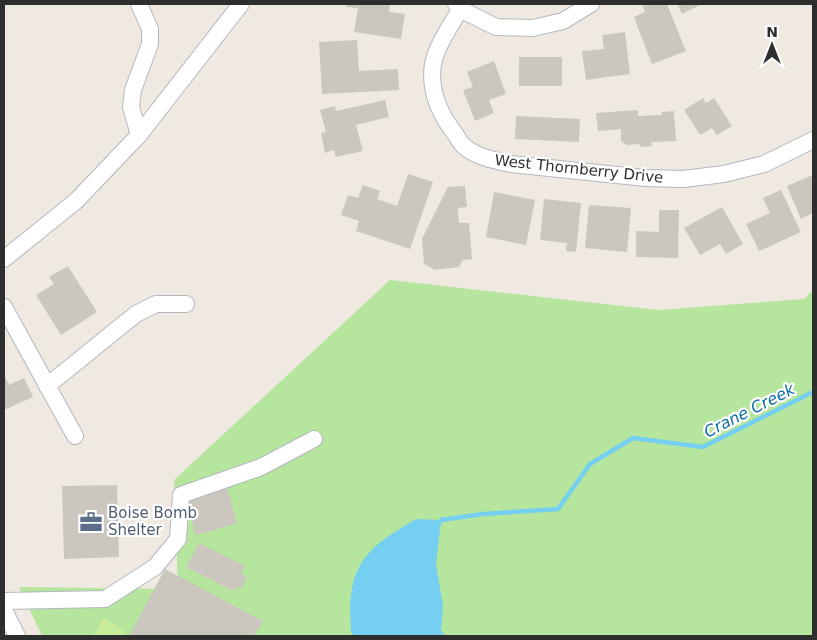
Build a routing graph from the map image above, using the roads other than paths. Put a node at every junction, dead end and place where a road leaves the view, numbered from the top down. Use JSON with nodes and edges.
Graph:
{"nodes":[{"id":1,"x":139,"y":4,"type":"edge"},
{"id":2,"x":241,"y":4,"type":"edge"},
{"id":3,"x":591,"y":4,"type":"edge"},
{"id":4,"x":458,"y":6,"type":"edge"},
{"id":5,"x":139,"y":134,"type":"junction"},
{"id":6,"x":813,"y":140,"type":"edge"},
{"id":7,"x":4,"y":259,"type":"edge"},
{"id":8,"x":186,"y":304,"type":"dead end"},
{"id":9,"x":4,"y":307,"type":"edge"},
{"id":10,"x":47,"y":386,"type":"junction"},
{"id":11,"x":75,"y":436,"type":"dead end"},
{"id":12,"x":314,"y":438,"type":"dead end"},
{"id":13,"x":4,"y":601,"type":"edge"},
{"id":14,"x":4,"y":610,"type":"edge"},
{"id":15,"x":17,"y":636,"type":"edge"}],
"edges":[{"from":1,"to":5,"type":"street"},
{"from":2,"to":5,"type":"street"},
{"from":3,"to":4,"type":"street"},
{"from":4,"to":6,"type":"street","name":"West Thornberry Drive"},
{"from":5,"to":7,"type":"street"},
{"from":8,"to":10,"type":"street"},
{"from":9,"to":10,"type":"street"},
{"from":10,"to":11,"type":"street"},
{"from":12,"to":13,"type":"street"},
{"from":14,"to":15,"type":"street"}]}
